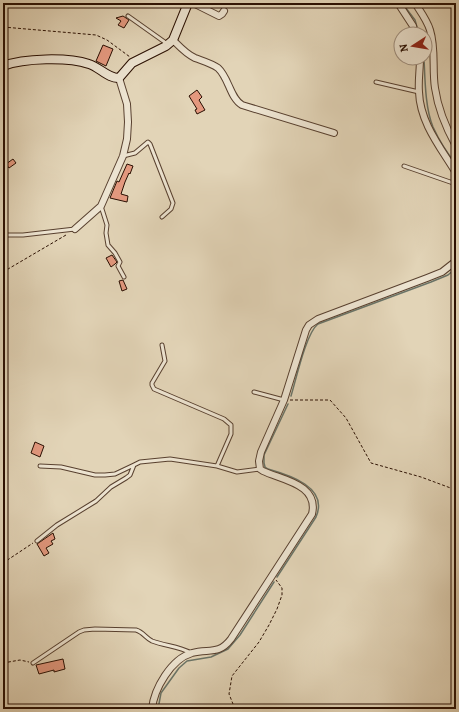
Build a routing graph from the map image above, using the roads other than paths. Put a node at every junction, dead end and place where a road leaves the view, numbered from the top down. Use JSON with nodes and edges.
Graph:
{"nodes":[{"id":1,"x":188,"y":3,"type":"edge"},
{"id":2,"x":193,"y":3,"type":"edge"},
{"id":3,"x":398,"y":3,"type":"edge"},
{"id":4,"x":414,"y":3,"type":"edge"},
{"id":5,"x":224,"y":11,"type":"dead end"},
{"id":6,"x":128,"y":16,"type":"dead end"},
{"id":7,"x":413,"y":26,"type":"edge"},
{"id":8,"x":170,"y":42,"type":"junction"},
{"id":9,"x":3,"y":66,"type":"edge"},
{"id":10,"x":420,"y":66,"type":"edge"},
{"id":11,"x":119,"y":78,"type":"junction"},
{"id":12,"x":376,"y":82,"type":"dead end"},
{"id":13,"x":419,"y":92,"type":"junction"},
{"id":14,"x":334,"y":133,"type":"dead end"},
{"id":15,"x":456,"y":146,"type":"edge"},
{"id":16,"x":123,"y":156,"type":"junction"},
{"id":17,"x":404,"y":166,"type":"dead end"},
{"id":18,"x":456,"y":173,"type":"edge"},
{"id":19,"x":456,"y":184,"type":"edge"},
{"id":20,"x":101,"y":206,"type":"junction"},
{"id":21,"x":162,"y":217,"type":"dead end"},
{"id":22,"x":75,"y":229,"type":"joint"},
{"id":23,"x":3,"y":234,"type":"edge"},
{"id":24,"x":456,"y":261,"type":"edge"},
{"id":25,"x":124,"y":276,"type":"dead end"},
{"id":26,"x":162,"y":345,"type":"dead end"},
{"id":27,"x":254,"y":392,"type":"dead end"},
{"id":28,"x":284,"y":400,"type":"junction"},
{"id":29,"x":134,"y":465,"type":"junction"},
{"id":30,"x":40,"y":466,"type":"dead end"},
{"id":31,"x":217,"y":466,"type":"junction"},
{"id":32,"x":260,"y":469,"type":"junction"},
{"id":33,"x":37,"y":541,"type":"road end"},
{"id":34,"x":192,"y":653,"type":"junction"},
{"id":35,"x":33,"y":663,"type":"road end"},
{"id":36,"x":152,"y":709,"type":"edge"}],
"edges":[{"from":1,"to":8,"type":"street"},
{"from":2,"to":5,"type":"street"},
{"from":3,"to":7,"type":"street"},
{"from":4,"to":15,"type":"street"},
{"from":6,"to":8,"type":"lane"},
{"from":8,"to":11,"type":"street"},
{"from":8,"to":14,"type":"street"},
{"from":9,"to":11,"type":"street"},
{"from":10,"to":13,"type":"street"},
{"from":11,"to":16,"type":"street"},
{"from":12,"to":13,"type":"lane"},
{"from":13,"to":18,"type":"street"},
{"from":16,"to":20,"type":"street"},
{"from":16,"to":21,"type":"lane"},
{"from":17,"to":19,"type":"lane"},
{"from":20,"to":22,"type":"street"},
{"from":20,"to":25,"type":"lane"},
{"from":22,"to":23,"type":"lane"},
{"from":24,"to":28,"type":"street"},
{"from":26,"to":31,"type":"lane"},
{"from":27,"to":28,"type":"lane"},
{"from":28,"to":32,"type":"street"},
{"from":29,"to":30,"type":"lane"},
{"from":29,"to":31,"type":"lane"},
{"from":29,"to":33,"type":"lane"},
{"from":31,"to":32,"type":"lane"},
{"from":32,"to":34,"type":"street"},
{"from":34,"to":35,"type":"lane"},
{"from":34,"to":36,"type":"street"}]}
